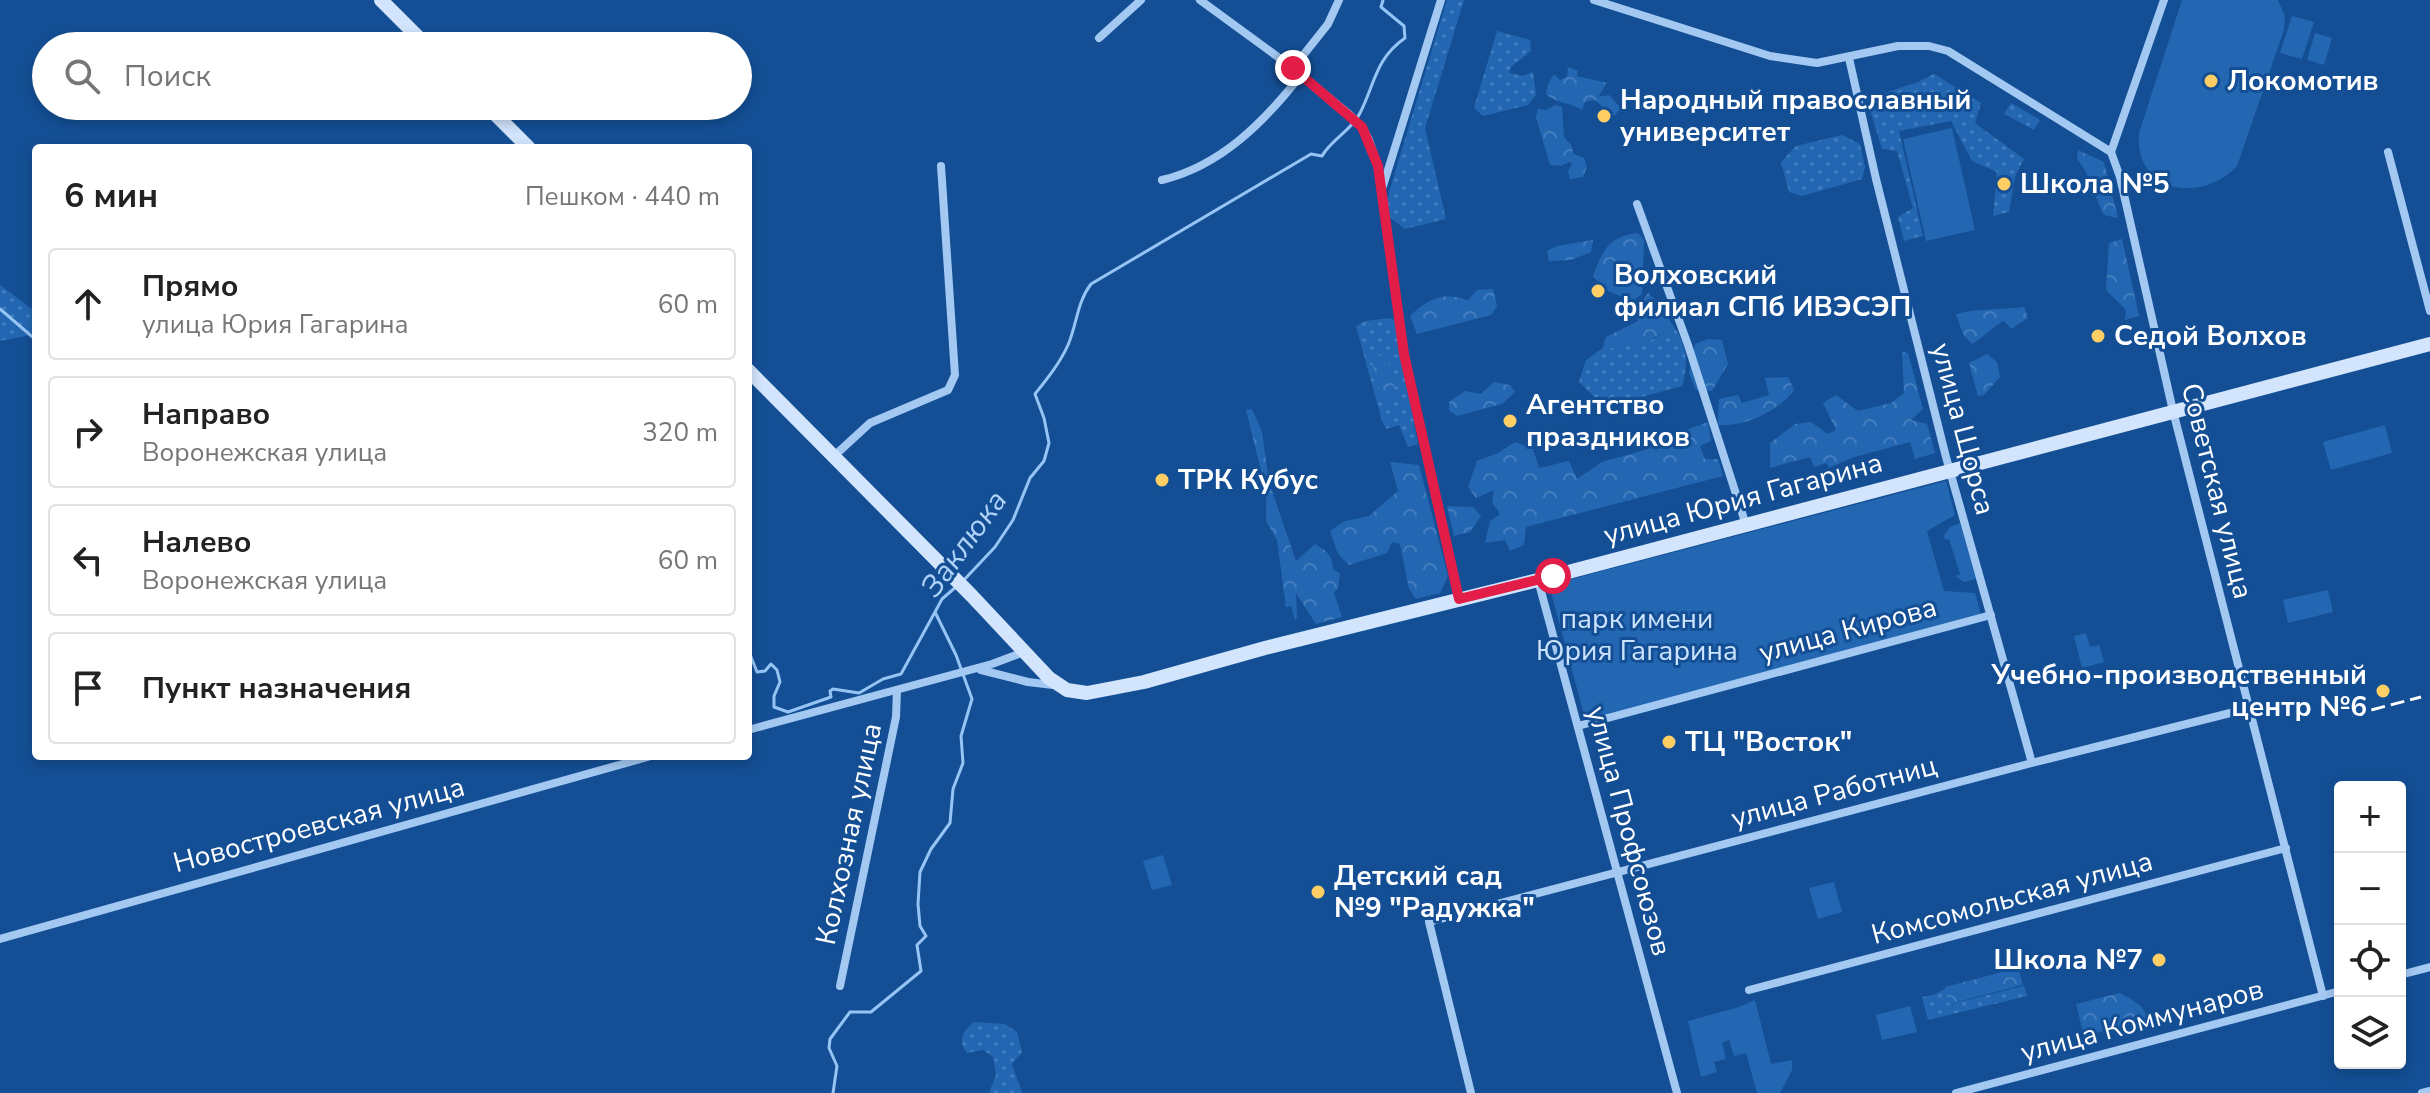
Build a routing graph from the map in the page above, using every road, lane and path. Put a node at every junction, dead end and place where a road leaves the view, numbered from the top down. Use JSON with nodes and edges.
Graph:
{"nodes":[{"id":1,"x":381,"y":0,"type":"edge"},
{"id":2,"x":1141,"y":0,"type":"edge"},
{"id":3,"x":1200,"y":0,"type":"edge"},
{"id":4,"x":1339,"y":0,"type":"edge"},
{"id":5,"x":1441,"y":0,"type":"edge"},
{"id":6,"x":1594,"y":0,"type":"edge"},
{"id":7,"x":2164,"y":0,"type":"edge"},
{"id":8,"x":413,"y":32,"type":"edge"},
{"id":9,"x":1099,"y":38,"type":"dead end"},
{"id":10,"x":1849,"y":58,"type":"junction"},
{"id":11,"x":1297,"y":72,"type":"junction"},
{"id":12,"x":501,"y":120,"type":"edge"},
{"id":13,"x":525,"y":144,"type":"edge"},
{"id":14,"x":2111,"y":152,"type":"junction"},
{"id":15,"x":2388,"y":152,"type":"dead end"},
{"id":16,"x":941,"y":166,"type":"dead end"},
{"id":17,"x":1162,"y":180,"type":"dead end"},
{"id":18,"x":1381,"y":191,"type":"junction"},
{"id":19,"x":1637,"y":204,"type":"dead end"},
{"id":20,"x":2430,"y":311,"type":"edge"},
{"id":21,"x":2430,"y":344,"type":"edge"},
{"id":22,"x":752,"y":374,"type":"edge"},
{"id":23,"x":2173,"y":411,"type":"junction"},
{"id":24,"x":833,"y":457,"type":"junction"},
{"id":25,"x":1950,"y":470,"type":"junction"},
{"id":26,"x":1746,"y":525,"type":"junction"},
{"id":27,"x":1538,"y":580,"type":"junction"},
{"id":28,"x":1459,"y":599,"type":"junction"},
{"id":29,"x":1991,"y":615,"type":"junction"},
{"id":30,"x":1025,"y":652,"type":"junction"},
{"id":31,"x":976,"y":669,"type":"junction"},
{"id":32,"x":1063,"y":688,"type":"junction"},
{"id":33,"x":897,"y":690,"type":"junction"},
{"id":34,"x":2250,"y":708,"type":"junction"},
{"id":35,"x":1578,"y":726,"type":"junction"},
{"id":36,"x":752,"y":729,"type":"edge"},
{"id":37,"x":637,"y":760,"type":"edge"},
{"id":38,"x":2032,"y":763,"type":"junction"},
{"id":39,"x":2286,"y":848,"type":"junction"},
{"id":40,"x":1617,"y":872,"type":"junction"},
{"id":41,"x":0,"y":939,"type":"edge"},
{"id":42,"x":2430,"y":967,"type":"edge"},
{"id":43,"x":2406,"y":973,"type":"edge"},
{"id":44,"x":840,"y":986,"type":"dead end"},
{"id":45,"x":1749,"y":990,"type":"dead end"},
{"id":46,"x":2334,"y":993,"type":"edge"},
{"id":47,"x":2323,"y":996,"type":"junction"},
{"id":48,"x":2430,"y":1091,"type":"edge"},
{"id":49,"x":1471,"y":1093,"type":"edge"},
{"id":50,"x":1677,"y":1093,"type":"edge"},
{"id":51,"x":1956,"y":1093,"type":"edge"},
{"id":52,"x":2422,"y":1093,"type":"edge"}],
"edges":[{"from":1,"to":8,"type":"main road"},
{"from":2,"to":9,"type":"street"},
{"from":3,"to":11,"type":"street"},
{"from":4,"to":11,"type":"street"},
{"from":5,"to":18,"type":"street"},
{"from":6,"to":10,"type":"street"},
{"from":7,"to":14,"type":"street"},
{"from":10,"to":14,"type":"street"},
{"from":10,"to":25,"type":"street","name":"улица Щорса"},
{"from":11,"to":17,"type":"street"},
{"from":11,"to":18,"type":"street"},
{"from":12,"to":13,"type":"main road"},
{"from":14,"to":23,"type":"street","name":"Советская улица"},
{"from":15,"to":20,"type":"street"},
{"from":16,"to":24,"type":"street"},
{"from":18,"to":28,"type":"street"},
{"from":19,"to":26,"type":"street"},
{"from":21,"to":23,"type":"main road","name":"улица Юрия Гагарина"},
{"from":22,"to":24,"type":"main road"},
{"from":23,"to":25,"type":"main road","name":"улица Юрия Гагарина"},
{"from":23,"to":34,"type":"street","name":"Советская улица"},
{"from":24,"to":30,"type":"main road"},
{"from":25,"to":26,"type":"main road","name":"улица Юрия Гагарина"},
{"from":25,"to":29,"type":"street","name":"улица Щорса"},
{"from":26,"to":27,"type":"main road","name":"улица Юрия Гагарина"},
{"from":27,"to":28,"type":"main road","name":"улица Юрия Гагарина"},
{"from":27,"to":35,"type":"street","name":"улица Профсоюзов"},
{"from":28,"to":32,"type":"main road","name":"улица Юрия Гагарина"},
{"from":29,"to":35,"type":"street","name":"улица Кирова"},
{"from":29,"to":38,"type":"street","name":"улица Щорса"},
{"from":30,"to":31,"type":"street"},
{"from":30,"to":32,"type":"main road"},
{"from":31,"to":32,"type":"street"},
{"from":31,"to":33,"type":"street"},
{"from":33,"to":36,"type":"street"},
{"from":33,"to":44,"type":"street","name":"Колхозная улица"},
{"from":34,"to":38,"type":"street","name":"улица Работниц"},
{"from":34,"to":39,"type":"street","name":"Советская улица"},
{"from":35,"to":40,"type":"street","name":"улица Профсоюзов"},
{"from":37,"to":41,"type":"street","name":"Новостроевская улица"},
{"from":38,"to":40,"type":"street","name":"улица Работниц"},
{"from":39,"to":45,"type":"street","name":"Комсомольская улица"},
{"from":39,"to":47,"type":"street","name":"Советская улица"},
{"from":40,"to":49,"type":"street","name":"улица Работниц"},
{"from":40,"to":50,"type":"street","name":"улица Профсоюзов"},
{"from":42,"to":43,"type":"street"},
{"from":46,"to":47,"type":"street","name":"улица Коммунаров"},
{"from":47,"to":51,"type":"street","name":"улица Коммунаров"},
{"from":48,"to":52,"type":"street"}]}
